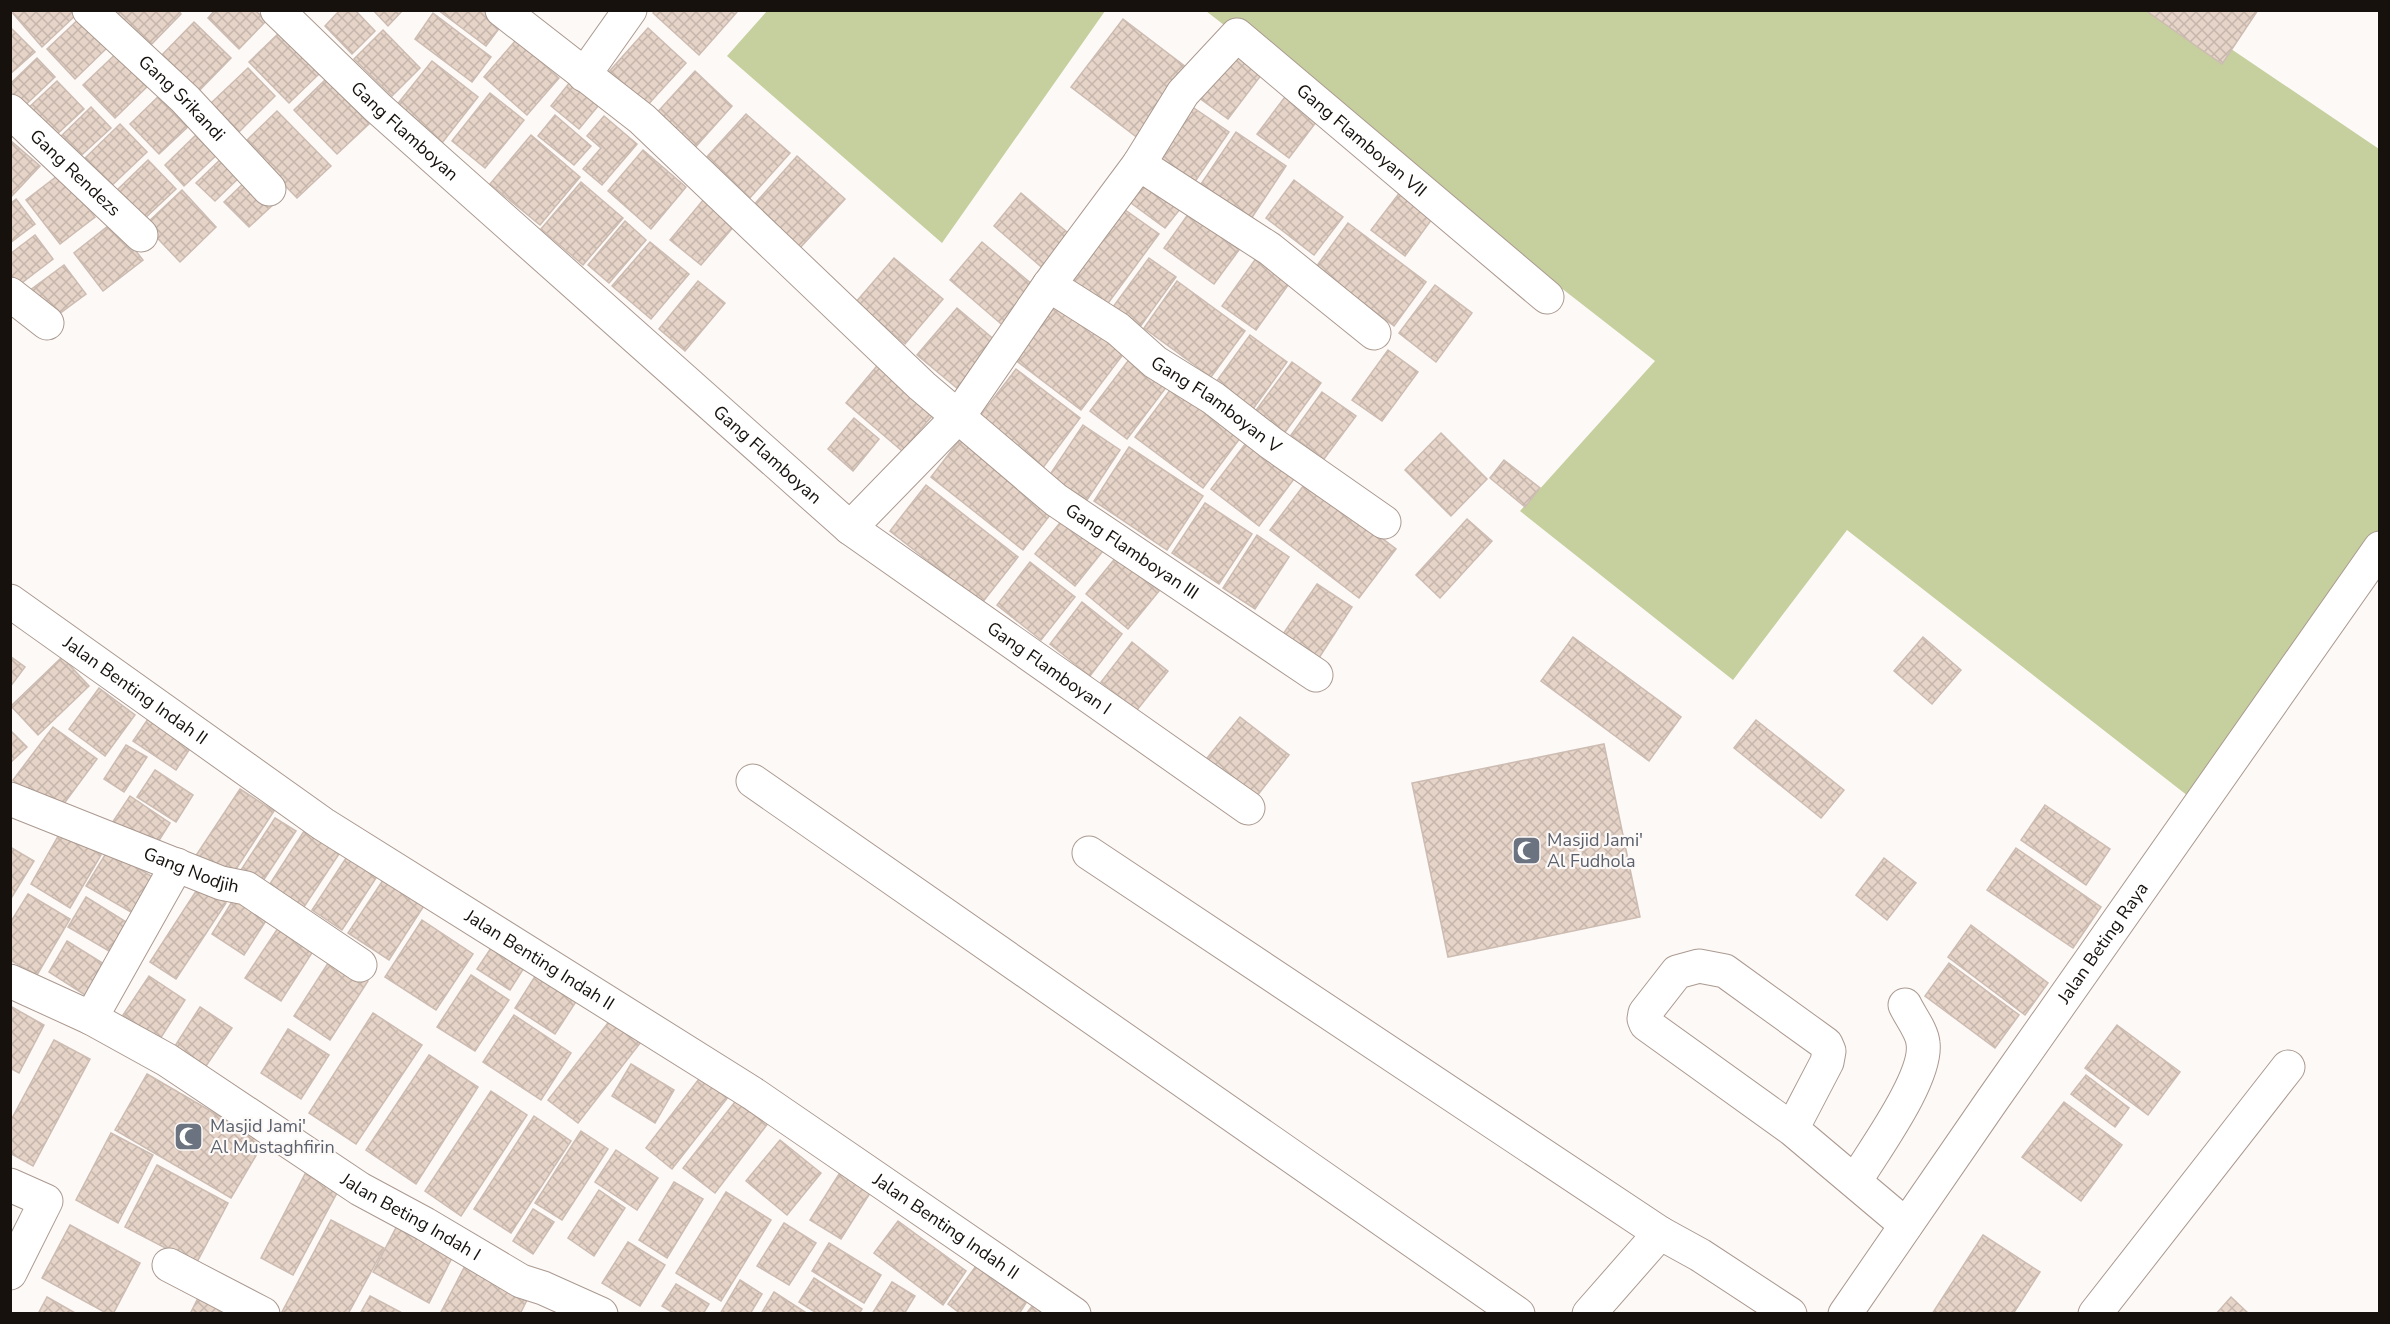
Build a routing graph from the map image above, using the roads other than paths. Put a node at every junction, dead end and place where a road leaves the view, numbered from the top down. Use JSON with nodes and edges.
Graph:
{"nodes":[{"id":1,"x":89,"y":10,"type":"edge"},
{"id":2,"x":277,"y":10,"type":"edge"},
{"id":3,"x":502,"y":10,"type":"edge"},
{"id":4,"x":630,"y":10,"type":"edge"},
{"id":5,"x":584,"y":75,"type":"junction"},
{"id":6,"x":10,"y":111,"type":"edge"},
{"id":7,"x":1139,"y":164,"type":"junction"},
{"id":8,"x":269,"y":189,"type":"dead end"},
{"id":9,"x":141,"y":235,"type":"dead end"},
{"id":10,"x":1049,"y":285,"type":"junction"},
{"id":11,"x":10,"y":294,"type":"edge"},
{"id":12,"x":1547,"y":297,"type":"dead end"},
{"id":13,"x":47,"y":323,"type":"dead end"},
{"id":14,"x":1374,"y":333,"type":"dead end"},
{"id":15,"x":958,"y":417,"type":"junction"},
{"id":16,"x":1384,"y":522,"type":"dead end"},
{"id":17,"x":850,"y":528,"type":"junction"},
{"id":18,"x":2371,"y":561,"type":"edge"},
{"id":19,"x":10,"y":601,"type":"edge"},
{"id":20,"x":1316,"y":675,"type":"dead end"},
{"id":21,"x":753,"y":781,"type":"dead end"},
{"id":22,"x":10,"y":799,"type":"edge"},
{"id":23,"x":1248,"y":808,"type":"dead end"},
{"id":24,"x":1089,"y":853,"type":"dead end"},
{"id":25,"x":177,"y":865,"type":"junction"},
{"id":26,"x":360,"y":965,"type":"dead end"},
{"id":27,"x":10,"y":981,"type":"edge"},
{"id":28,"x":1905,"y":1005,"type":"dead end"},
{"id":29,"x":91,"y":1018,"type":"junction"},
{"id":30,"x":2288,"y":1067,"type":"dead end"},
{"id":31,"x":1792,"y":1129,"type":"junction"},
{"id":32,"x":1856,"y":1180,"type":"junction"},
{"id":33,"x":10,"y":1185,"type":"edge"},
{"id":34,"x":1906,"y":1225,"type":"junction"},
{"id":35,"x":1660,"y":1233,"type":"junction"},
{"id":36,"x":169,"y":1265,"type":"dead end"},
{"id":37,"x":10,"y":1273,"type":"edge"},
{"id":38,"x":263,"y":1314,"type":"edge"},
{"id":39,"x":601,"y":1314,"type":"edge"},
{"id":40,"x":1074,"y":1314,"type":"edge"},
{"id":41,"x":1518,"y":1314,"type":"edge"},
{"id":42,"x":1589,"y":1314,"type":"edge"},
{"id":43,"x":1790,"y":1314,"type":"edge"},
{"id":44,"x":1845,"y":1314,"type":"edge"},
{"id":45,"x":2095,"y":1314,"type":"edge"}],
"edges":[{"from":1,"to":8,"type":"street","name":"Gang Srikandi"},
{"from":2,"to":17,"type":"street","name":"Gang Flamboyan"},
{"from":3,"to":5,"type":"street","name":"Gang Flamboyan III"},
{"from":4,"to":5,"type":"street"},
{"from":5,"to":15,"type":"street","name":"Gang Flamboyan III"},
{"from":6,"to":9,"type":"street","name":"Gang Rendezs"},
{"from":7,"to":10,"type":"street"},
{"from":7,"to":12,"type":"street","name":"Gang Flamboyan VII"},
{"from":7,"to":14,"type":"street"},
{"from":10,"to":15,"type":"street"},
{"from":10,"to":16,"type":"street","name":"Gang Flamboyan V"},
{"from":11,"to":13,"type":"street"},
{"from":15,"to":17,"type":"street"},
{"from":15,"to":20,"type":"street","name":"Gang Flamboyan III"},
{"from":17,"to":23,"type":"street","name":"Gang Flamboyan I"},
{"from":18,"to":34,"type":"street","name":"Jalan Beting Raya"},
{"from":19,"to":40,"type":"street","name":"Jalan Benting Indah II"},
{"from":21,"to":41,"type":"street"},
{"from":22,"to":25,"type":"street","name":"Gang Nodjih"},
{"from":24,"to":35,"type":"street"},
{"from":25,"to":26,"type":"street","name":"Gang Nodjih"},
{"from":25,"to":29,"type":"street"},
{"from":27,"to":29,"type":"street","name":"Jalan Beting Indah I"},
{"from":28,"to":32,"type":"street"},
{"from":29,"to":39,"type":"street","name":"Jalan Beting Indah I"},
{"from":30,"to":45,"type":"street"},
{"from":31,"to":31,"type":"street"},
{"from":31,"to":32,"type":"street"},
{"from":32,"to":34,"type":"street"},
{"from":33,"to":37,"type":"street"},
{"from":34,"to":44,"type":"street","name":"Jalan Beting Raya"},
{"from":35,"to":42,"type":"street"},
{"from":35,"to":43,"type":"street"},
{"from":36,"to":38,"type":"street"}]}
